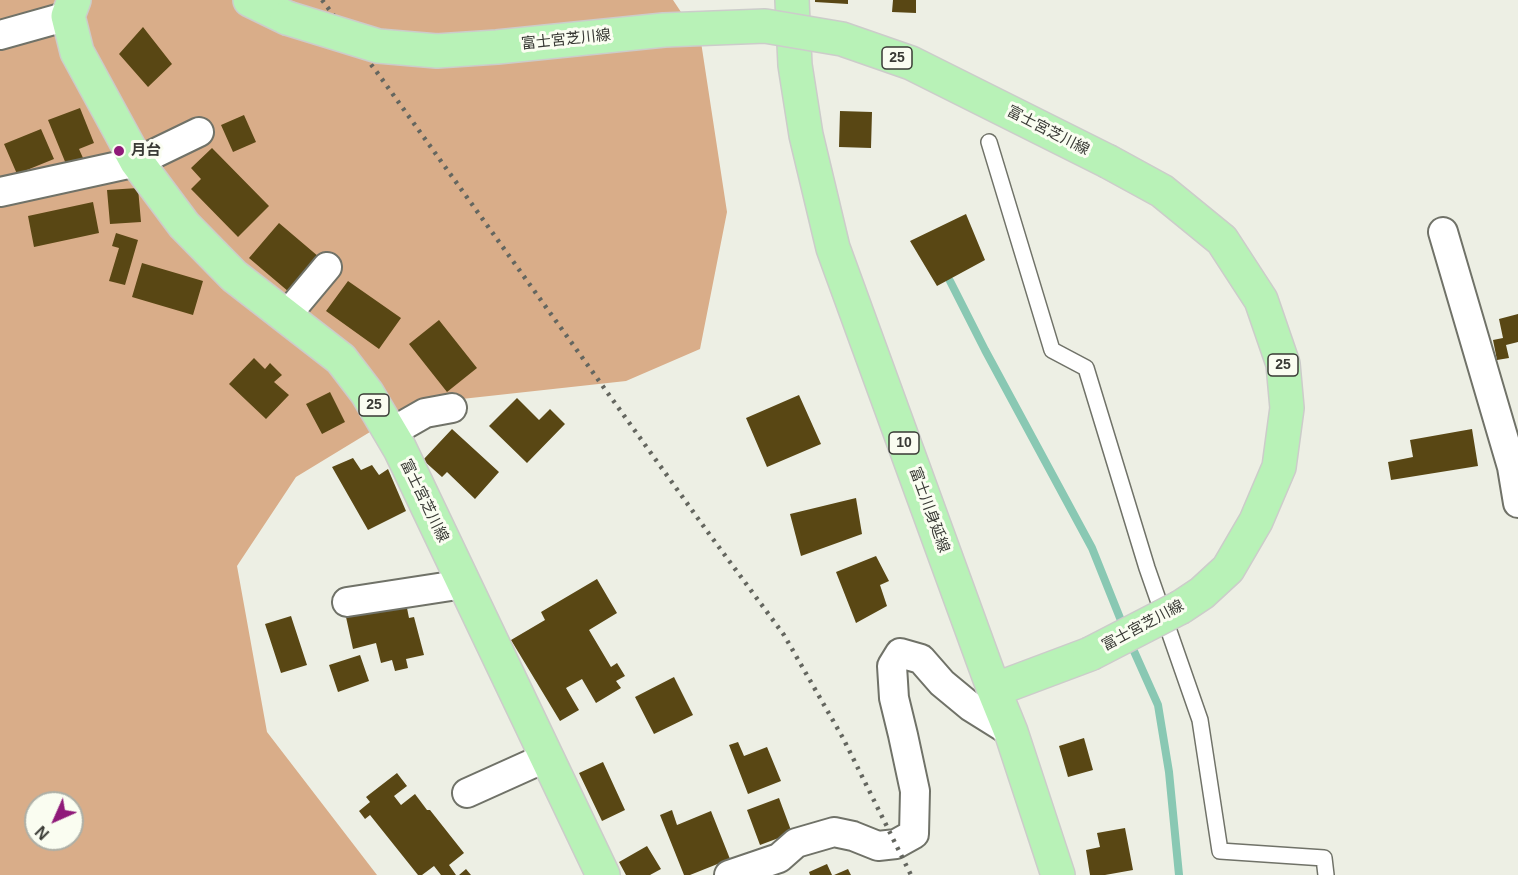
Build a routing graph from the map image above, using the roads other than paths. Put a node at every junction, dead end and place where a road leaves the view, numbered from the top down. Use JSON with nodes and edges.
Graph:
{"nodes":[{"id":1,"x":250,"y":0,"type":"edge"},
{"id":2,"x":792,"y":0,"type":"edge"},
{"id":3,"x":62,"y":5,"type":"edge"},
{"id":4,"x":0,"y":35,"type":"edge"},
{"id":5,"x":199,"y":132,"type":"dead end"},
{"id":6,"x":989,"y":142,"type":"dead end"},
{"id":7,"x":136,"y":162,"type":"junction"},
{"id":8,"x":0,"y":192,"type":"edge"},
{"id":9,"x":1443,"y":232,"type":"dead end"},
{"id":10,"x":327,"y":267,"type":"dead end"},
{"id":11,"x":286,"y":316,"type":"junction"},
{"id":12,"x":452,"y":408,"type":"dead end"},
{"id":13,"x":390,"y":433,"type":"junction"},
{"id":14,"x":1518,"y":503,"type":"edge"},
{"id":15,"x":464,"y":584,"type":"junction"},
{"id":16,"x":346,"y":602,"type":"dead end"},
{"id":17,"x":994,"y":690,"type":"junction"},
{"id":18,"x":1011,"y":732,"type":"junction"},
{"id":19,"x":547,"y":757,"type":"junction"},
{"id":20,"x":467,"y":793,"type":"dead end"},
{"id":21,"x":782,"y":866,"type":"edge"},
{"id":22,"x":603,"y":875,"type":"edge"},
{"id":23,"x":729,"y":875,"type":"edge"},
{"id":24,"x":1058,"y":875,"type":"edge"},
{"id":25,"x":1326,"y":875,"type":"edge"}],
"edges":[{"from":1,"to":17,"type":"main road","name":"富士宮芝川線","number":"25","bridge":true},
{"from":2,"to":17,"type":"main road","name":"富士川身延線","number":"10"},
{"from":3,"to":4,"type":"street"},
{"from":3,"to":7,"type":"main road","name":"富士宮芝川線","number":"25"},
{"from":5,"to":7,"type":"street"},
{"from":6,"to":25,"type":"lane"},
{"from":7,"to":8,"type":"street"},
{"from":7,"to":11,"type":"main road","name":"富士宮芝川線","number":"25"},
{"from":9,"to":14,"type":"street"},
{"from":10,"to":11,"type":"street"},
{"from":11,"to":13,"type":"main road","name":"富士宮芝川線","number":"25"},
{"from":12,"to":13,"type":"street"},
{"from":13,"to":15,"type":"main road","name":"富士宮芝川線","number":"25"},
{"from":15,"to":16,"type":"street"},
{"from":15,"to":19,"type":"main road","name":"富士宮芝川線","number":"25"},
{"from":17,"to":18,"type":"main road","name":"富士川身延線","number":"10"},
{"from":18,"to":21,"type":"street"},
{"from":18,"to":24,"type":"main road","name":"富士川身延線","number":"10"},
{"from":19,"to":20,"type":"street"},
{"from":19,"to":22,"type":"main road","name":"富士宮芝川線","number":"25"},
{"from":21,"to":23,"type":"street"}]}
